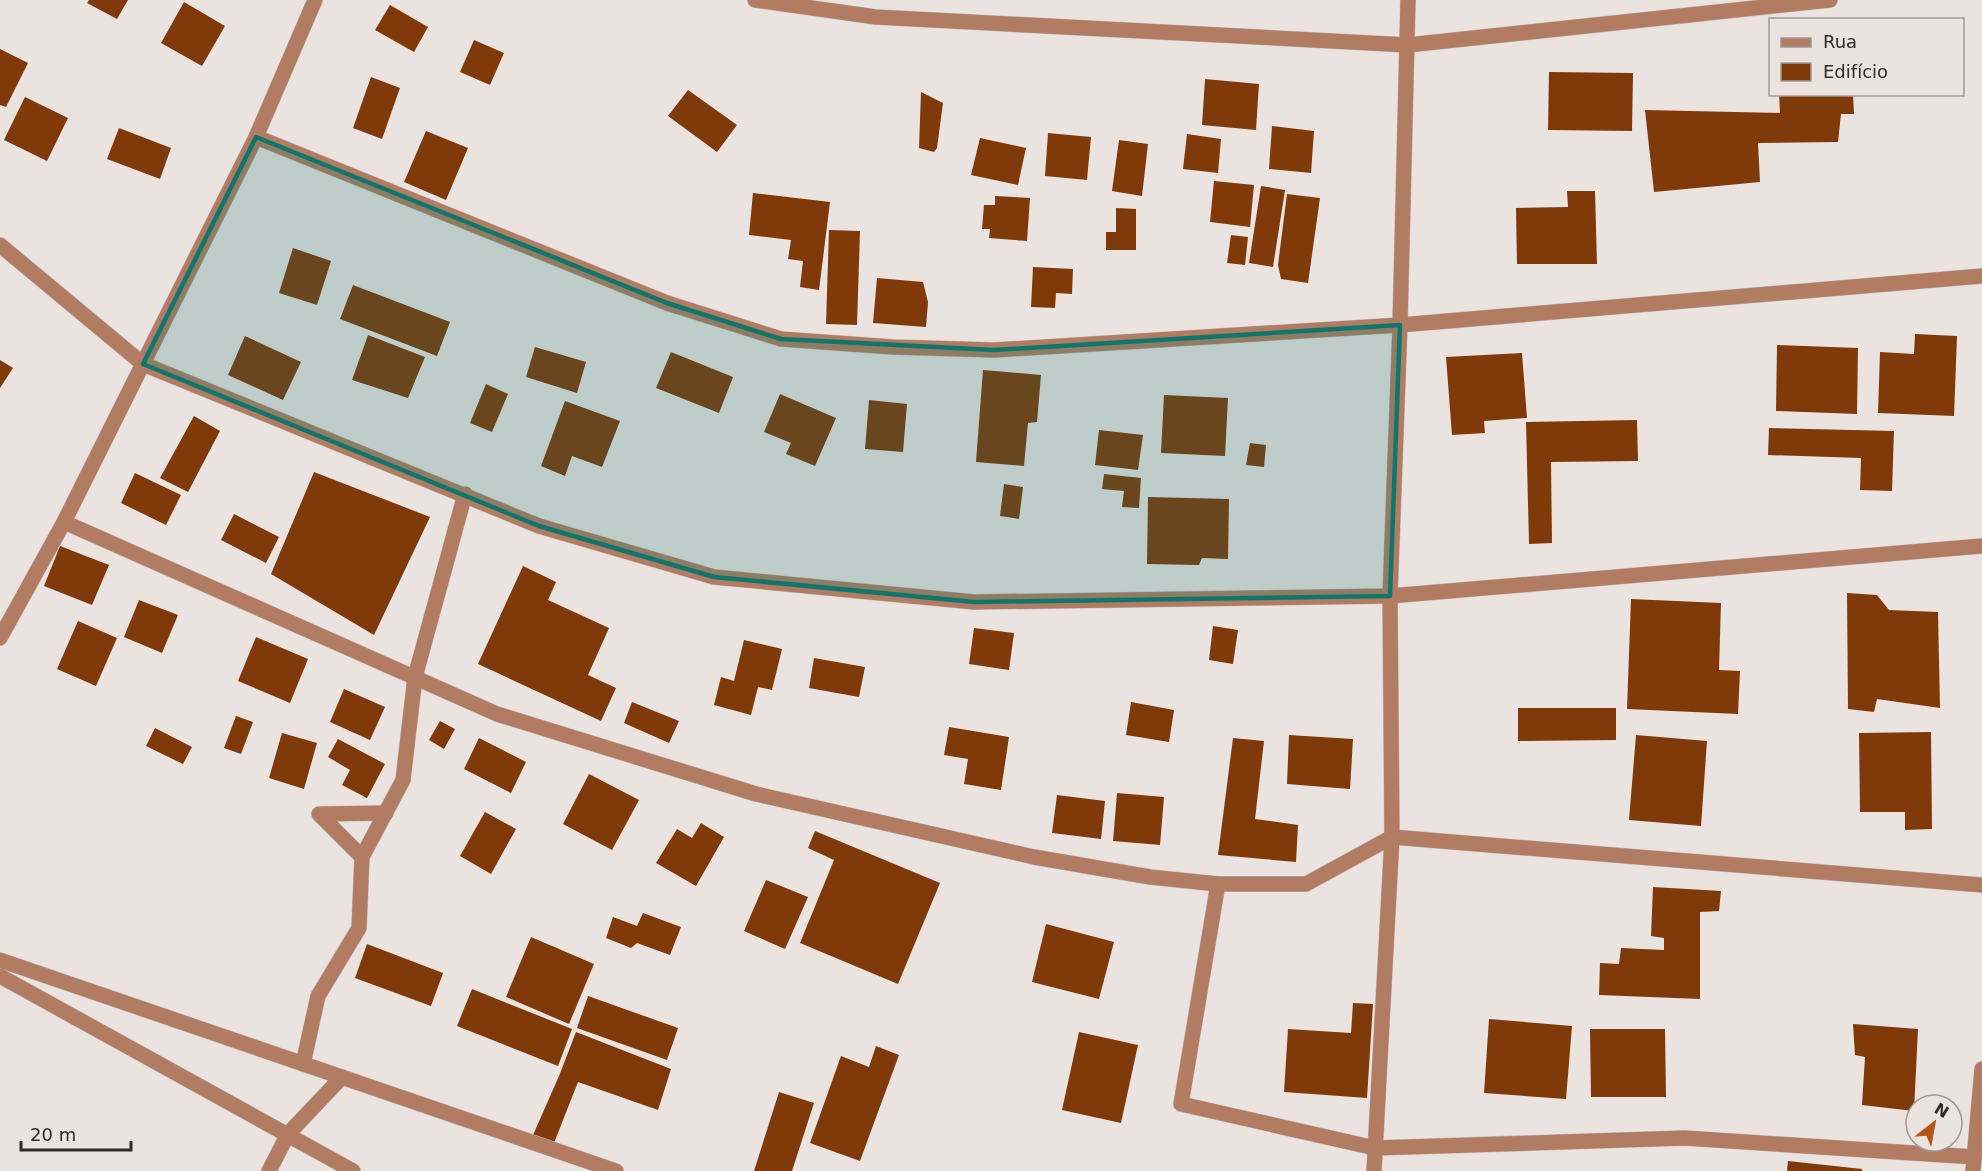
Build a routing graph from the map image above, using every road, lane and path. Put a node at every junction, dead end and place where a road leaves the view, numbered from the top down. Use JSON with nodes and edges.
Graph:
{"nodes":[{"id":1,"x":315,"y":0,"type":"edge"},
{"id":2,"x":755,"y":0,"type":"edge"},
{"id":3,"x":1408,"y":0,"type":"edge"},
{"id":4,"x":1830,"y":0,"type":"edge"},
{"id":5,"x":1407,"y":45,"type":"junction"},
{"id":6,"x":256,"y":137,"type":"junction"},
{"id":7,"x":0,"y":245,"type":"edge"},
{"id":8,"x":1982,"y":276,"type":"edge"},
{"id":9,"x":1400,"y":325,"type":"junction"},
{"id":10,"x":142,"y":364,"type":"junction"},
{"id":11,"x":465,"y":494,"type":"junction"},
{"id":12,"x":64,"y":522,"type":"junction"},
{"id":13,"x":1982,"y":546,"type":"edge"},
{"id":14,"x":1390,"y":596,"type":"junction"},
{"id":15,"x":0,"y":638,"type":"edge"},
{"id":16,"x":415,"y":677,"type":"junction"},
{"id":17,"x":386,"y":813,"type":"junction"},
{"id":18,"x":1392,"y":837,"type":"junction"},
{"id":19,"x":362,"y":857,"type":"junction"},
{"id":20,"x":1218,"y":884,"type":"junction"},
{"id":21,"x":1982,"y":885,"type":"edge"},
{"id":22,"x":0,"y":960,"type":"edge"},
{"id":23,"x":0,"y":976,"type":"edge"},
{"id":24,"x":303,"y":1064,"type":"junction"},
{"id":25,"x":1982,"y":1069,"type":"edge"},
{"id":26,"x":342,"y":1077,"type":"junction"},
{"id":27,"x":288,"y":1134,"type":"junction"},
{"id":28,"x":1376,"y":1149,"type":"junction"},
{"id":29,"x":1974,"y":1164,"type":"edge"},
{"id":30,"x":269,"y":1171,"type":"edge"},
{"id":31,"x":352,"y":1171,"type":"edge"},
{"id":32,"x":616,"y":1171,"type":"edge"},
{"id":33,"x":1374,"y":1171,"type":"edge"}],
"edges":[{"from":1,"to":6,"type":"street"},
{"from":2,"to":5,"type":"street"},
{"from":3,"to":5,"type":"street"},
{"from":4,"to":5,"type":"street"},
{"from":5,"to":9,"type":"street"},
{"from":6,"to":9,"type":"street"},
{"from":6,"to":10,"type":"street"},
{"from":7,"to":10,"type":"street"},
{"from":8,"to":9,"type":"street"},
{"from":9,"to":14,"type":"street"},
{"from":10,"to":11,"type":"street"},
{"from":10,"to":12,"type":"street"},
{"from":11,"to":14,"type":"street"},
{"from":11,"to":16,"type":"street"},
{"from":12,"to":15,"type":"street"},
{"from":12,"to":16,"type":"street"},
{"from":13,"to":14,"type":"street"},
{"from":14,"to":18,"type":"street"},
{"from":16,"to":17,"type":"street"},
{"from":16,"to":20,"type":"street"},
{"from":17,"to":19,"type":"street"},
{"from":17,"to":19,"type":"street"},
{"from":18,"to":20,"type":"street"},
{"from":18,"to":21,"type":"street"},
{"from":18,"to":28,"type":"street"},
{"from":19,"to":24,"type":"street"},
{"from":20,"to":28,"type":"street"},
{"from":22,"to":24,"type":"street"},
{"from":23,"to":27,"type":"street"},
{"from":24,"to":26,"type":"street"},
{"from":25,"to":29,"type":"street"},
{"from":26,"to":27,"type":"street"},
{"from":26,"to":32,"type":"street"},
{"from":27,"to":30,"type":"street"},
{"from":27,"to":31,"type":"street"},
{"from":28,"to":29,"type":"street"},
{"from":28,"to":33,"type":"street"}]}
